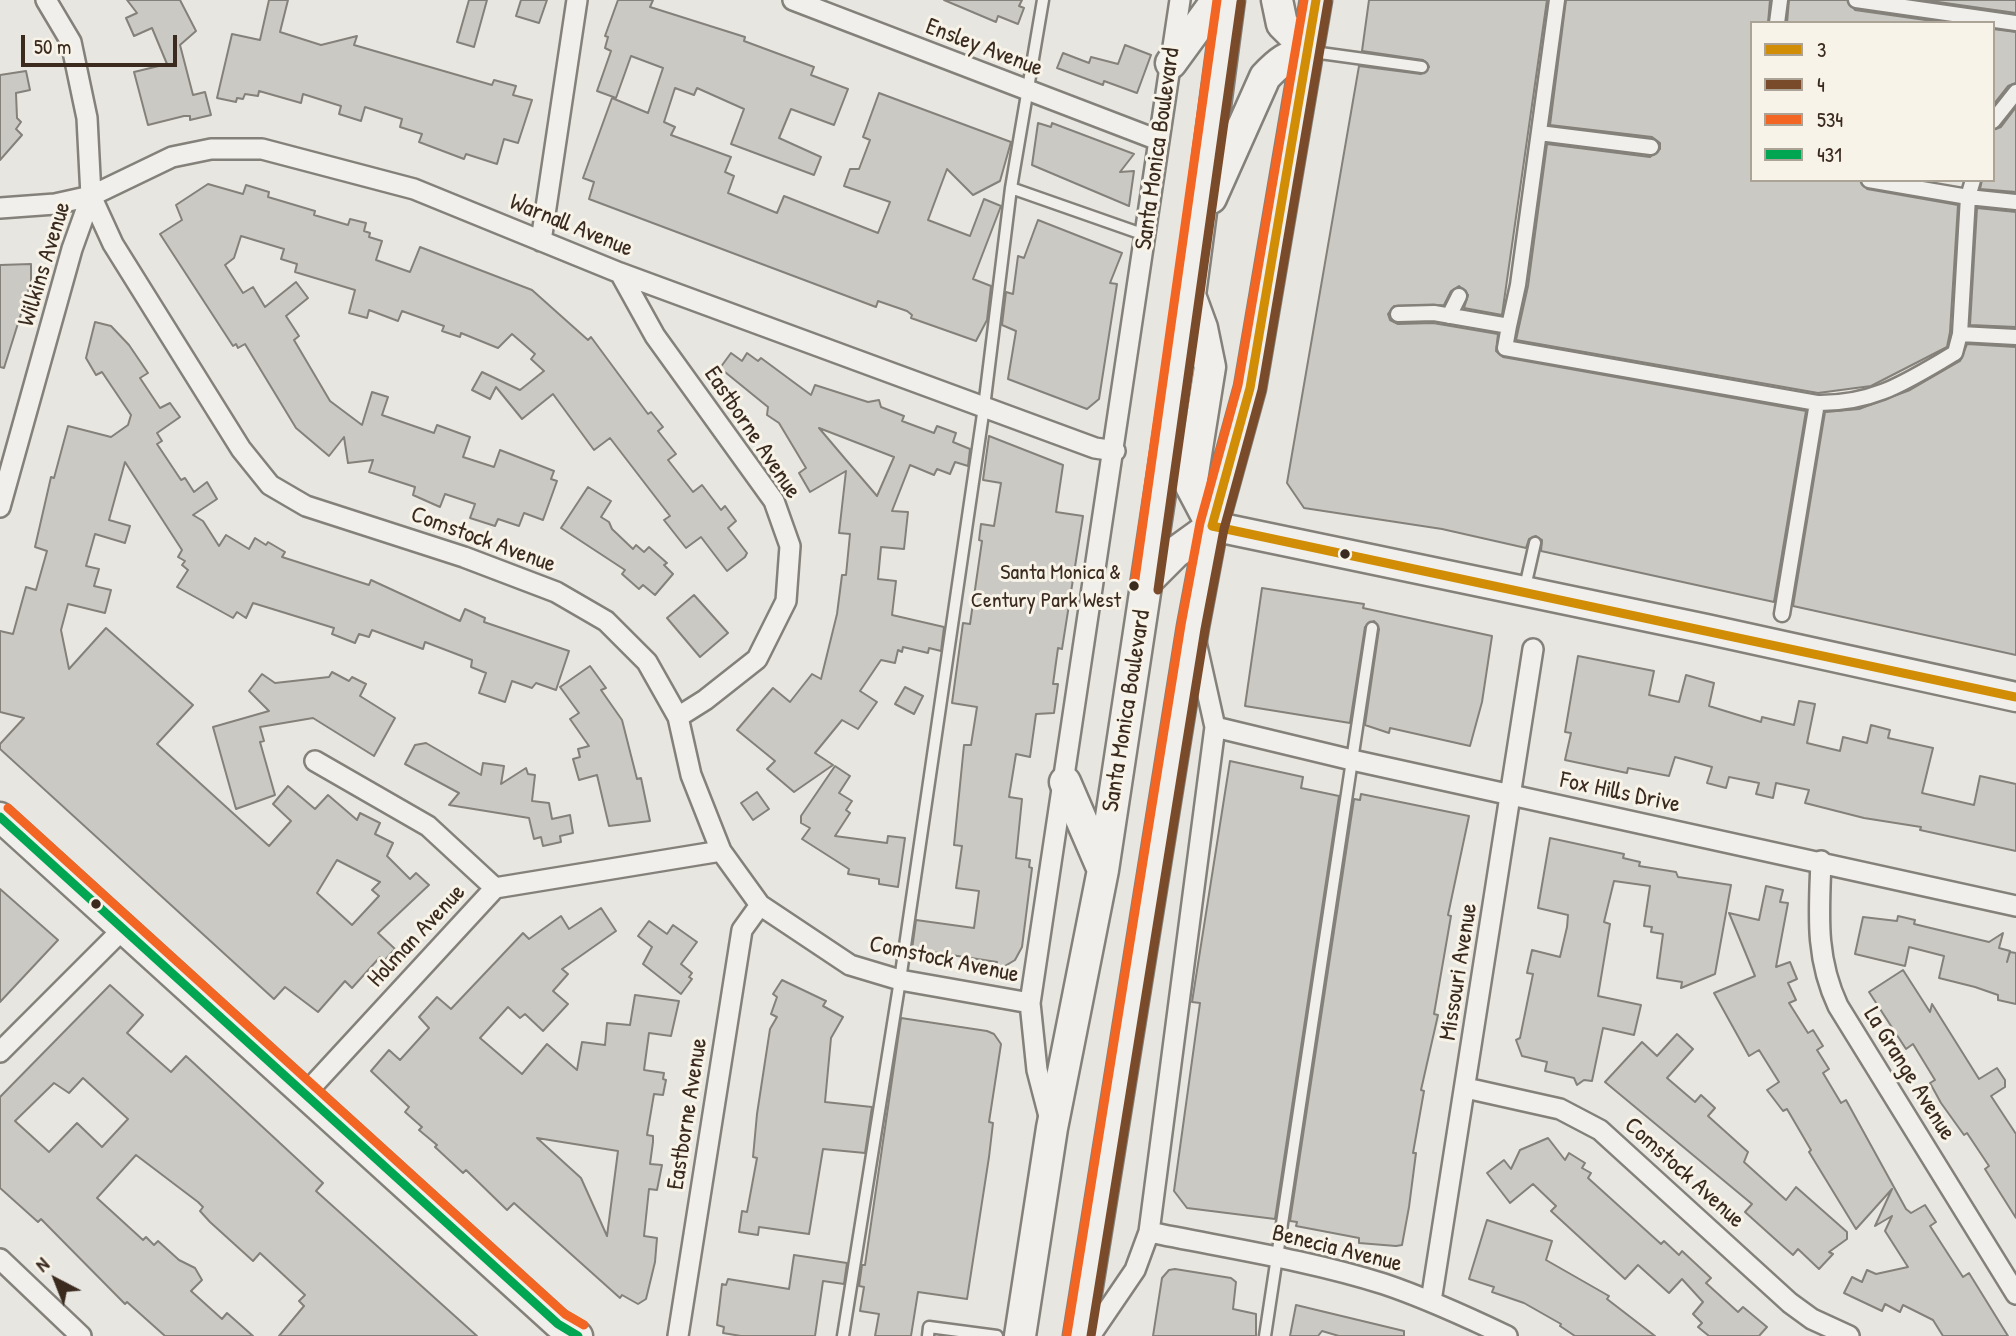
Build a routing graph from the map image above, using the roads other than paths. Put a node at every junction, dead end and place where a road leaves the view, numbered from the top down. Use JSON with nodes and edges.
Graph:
{"nodes":[{"id":1,"x":46,"y":0,"type":"edge"},
{"id":2,"x":577,"y":0,"type":"edge"},
{"id":3,"x":793,"y":0,"type":"edge"},
{"id":4,"x":1043,"y":0,"type":"edge"},
{"id":5,"x":1180,"y":0,"type":"edge"},
{"id":6,"x":1217,"y":0,"type":"edge"},
{"id":7,"x":1229,"y":0,"type":"edge"},
{"id":8,"x":1277,"y":0,"type":"edge"},
{"id":9,"x":1316,"y":0,"type":"edge"},
{"id":10,"x":1557,"y":0,"type":"edge"},
{"id":11,"x":1780,"y":0,"type":"edge"},
{"id":12,"x":1856,"y":0,"type":"edge"},
{"id":13,"x":1777,"y":21,"type":"edge"},
{"id":14,"x":2016,"y":23,"type":"edge"},
{"id":15,"x":1309,"y":51,"type":"junction"},
{"id":16,"x":1171,"y":63,"type":"junction"},
{"id":17,"x":1422,"y":67,"type":"dead end"},
{"id":18,"x":1029,"y":91,"type":"junction"},
{"id":19,"x":2016,"y":92,"type":"edge"},
{"id":20,"x":1995,"y":118,"type":"edge"},
{"id":21,"x":1539,"y":134,"type":"junction"},
{"id":22,"x":1158,"y":140,"type":"junction"},
{"id":23,"x":1651,"y":147,"type":"dead end"},
{"id":24,"x":1881,"y":182,"type":"edge"},
{"id":25,"x":1972,"y":182,"type":"edge"},
{"id":26,"x":1011,"y":188,"type":"junction"},
{"id":27,"x":91,"y":196,"type":"junction"},
{"id":28,"x":1968,"y":197,"type":"junction"},
{"id":29,"x":2016,"y":202,"type":"edge"},
{"id":30,"x":0,"y":208,"type":"edge"},
{"id":31,"x":1145,"y":235,"type":"junction"},
{"id":32,"x":1196,"y":236,"type":"junction"},
{"id":33,"x":541,"y":241,"type":"junction"},
{"id":34,"x":620,"y":273,"type":"junction"},
{"id":35,"x":1190,"y":295,"type":"junction"},
{"id":36,"x":1459,"y":296,"type":"dead end"},
{"id":37,"x":1398,"y":314,"type":"dead end"},
{"id":38,"x":1449,"y":316,"type":"junction"},
{"id":39,"x":1509,"y":326,"type":"junction"},
{"id":40,"x":1960,"y":334,"type":"junction"},
{"id":41,"x":2016,"y":337,"type":"edge"},
{"id":42,"x":1817,"y":403,"type":"junction"},
{"id":43,"x":984,"y":407,"type":"junction"},
{"id":44,"x":1115,"y":451,"type":"junction"},
{"id":45,"x":4,"y":476,"type":"edge"},
{"id":46,"x":0,"y":507,"type":"edge"},
{"id":47,"x":1212,"y":526,"type":"junction"},
{"id":48,"x":1535,"y":543,"type":"dead end"},
{"id":49,"x":1147,"y":581,"type":"junction"},
{"id":50,"x":1524,"y":590,"type":"junction"},
{"id":51,"x":1782,"y":614,"type":"dead end"},
{"id":52,"x":1193,"y":627,"type":"junction"},
{"id":53,"x":1372,"y":628,"type":"dead end"},
{"id":54,"x":1534,"y":649,"type":"dead end"},
{"id":55,"x":2016,"y":697,"type":"edge"},
{"id":56,"x":678,"y":717,"type":"junction"},
{"id":57,"x":1215,"y":727,"type":"junction"},
{"id":58,"x":1352,"y":760,"type":"junction"},
{"id":59,"x":315,"y":761,"type":"dead end"},
{"id":60,"x":1065,"y":782,"type":"junction"},
{"id":61,"x":1512,"y":795,"type":"junction"},
{"id":62,"x":0,"y":817,"type":"edge"},
{"id":63,"x":721,"y":851,"type":"junction"},
{"id":64,"x":1821,"y":861,"type":"junction"},
{"id":65,"x":1103,"y":870,"type":"junction"},
{"id":66,"x":495,"y":888,"type":"junction"},
{"id":67,"x":760,"y":905,"type":"junction"},
{"id":68,"x":2016,"y":906,"type":"edge"},
{"id":69,"x":124,"y":928,"type":"junction"},
{"id":70,"x":900,"y":980,"type":"junction"},
{"id":71,"x":1030,"y":1003,"type":"junction"},
{"id":72,"x":0,"y":1052,"type":"edge"},
{"id":73,"x":1466,"y":1088,"type":"junction"},
{"id":74,"x":305,"y":1094,"type":"junction"},
{"id":75,"x":1052,"y":1128,"type":"junction"},
{"id":76,"x":1149,"y":1232,"type":"junction"},
{"id":77,"x":1277,"y":1258,"type":"junction"},
{"id":78,"x":0,"y":1259,"type":"edge"},
{"id":79,"x":2016,"y":1294,"type":"edge"},
{"id":80,"x":1431,"y":1301,"type":"junction"},
{"id":81,"x":81,"y":1336,"type":"edge"},
{"id":82,"x":578,"y":1336,"type":"edge"},
{"id":83,"x":678,"y":1336,"type":"edge"},
{"id":84,"x":843,"y":1336,"type":"edge"},
{"id":85,"x":928,"y":1336,"type":"edge"},
{"id":86,"x":997,"y":1336,"type":"edge"},
{"id":87,"x":1020,"y":1336,"type":"edge"},
{"id":88,"x":1079,"y":1336,"type":"edge"},
{"id":89,"x":1090,"y":1336,"type":"edge"},
{"id":90,"x":1265,"y":1336,"type":"edge"},
{"id":91,"x":1507,"y":1336,"type":"edge"},
{"id":92,"x":1849,"y":1336,"type":"edge"}],
"edges":[{"from":1,"to":27,"type":"street","name":"Comstock Avenue"},
{"from":2,"to":33,"type":"street"},
{"from":3,"to":18,"type":"street","name":"Ensley Avenue"},
{"from":4,"to":18,"type":"lane"},
{"from":5,"to":16,"type":"street","name":"Santa Monica Boulevard"},
{"from":6,"to":16,"type":"main road"},
{"from":7,"to":32,"type":"main road","name":"Santa Monica Boulevard"},
{"from":8,"to":15,"type":"main road"},
{"from":9,"to":15,"type":"main road","name":"Santa Monica Boulevard"},
{"from":10,"to":21,"type":"street"},
{"from":11,"to":13,"type":"street"},
{"from":12,"to":14,"type":"street"},
{"from":15,"to":17,"type":"lane"},
{"from":15,"to":32,"type":"main road"},
{"from":15,"to":47,"type":"main road","name":"Santa Monica Boulevard"},
{"from":16,"to":22,"type":"street","name":"Santa Monica Boulevard"},
{"from":18,"to":22,"type":"street","name":"Ensley Avenue"},
{"from":18,"to":26,"type":"lane"},
{"from":19,"to":20,"type":"street"},
{"from":21,"to":23,"type":"street"},
{"from":21,"to":39,"type":"street"},
{"from":22,"to":31,"type":"street","name":"Santa Monica Boulevard"},
{"from":24,"to":28,"type":"street"},
{"from":25,"to":28,"type":"street"},
{"from":26,"to":31,"type":"lane"},
{"from":26,"to":43,"type":"lane"},
{"from":27,"to":30,"type":"street","name":"Warnall Avenue"},
{"from":27,"to":33,"type":"street","name":"Warnall Avenue"},
{"from":27,"to":45,"type":"street","name":"Wilkins Avenue"},
{"from":27,"to":56,"type":"street","name":"Comstock Avenue"},
{"from":28,"to":29,"type":"street"},
{"from":28,"to":40,"type":"street"},
{"from":31,"to":44,"type":"street","name":"Santa Monica Boulevard"},
{"from":32,"to":35,"type":"main road","name":"Santa Monica Boulevard"},
{"from":33,"to":34,"type":"street","name":"Warnall Avenue"},
{"from":34,"to":43,"type":"street","name":"Warnall Avenue"},
{"from":34,"to":56,"type":"street","name":"Eastborne Avenue"},
{"from":35,"to":47,"type":"main road"},
{"from":35,"to":49,"type":"main road","name":"Santa Monica Boulevard"},
{"from":36,"to":38,"type":"street"},
{"from":37,"to":38,"type":"street"},
{"from":38,"to":39,"type":"street"},
{"from":39,"to":42,"type":"street"},
{"from":40,"to":41,"type":"street"},
{"from":40,"to":42,"type":"street"},
{"from":42,"to":51,"type":"street"},
{"from":43,"to":44,"type":"street","name":"Warnall Avenue"},
{"from":43,"to":70,"type":"lane"},
{"from":44,"to":60,"type":"street","name":"Santa Monica Boulevard"},
{"from":45,"to":46,"type":"street","name":"Wilkins Avenue"},
{"from":47,"to":49,"type":"main road"},
{"from":47,"to":50,"type":"main road"},
{"from":47,"to":52,"type":"main road","name":"Santa Monica Boulevard"},
{"from":48,"to":50,"type":"lane"},
{"from":49,"to":65,"type":"main road","name":"Santa Monica Boulevard"},
{"from":50,"to":55,"type":"main road"},
{"from":52,"to":57,"type":"street","name":"Santa Monica Boulevard"},
{"from":52,"to":88,"type":"main road","name":"Santa Monica Boulevard"},
{"from":53,"to":58,"type":"lane"},
{"from":54,"to":61,"type":"street","name":"Missouri Avenue"},
{"from":56,"to":63,"type":"street","name":"Comstock Avenue"},
{"from":57,"to":58,"type":"street","name":"Fox Hills Drive"},
{"from":57,"to":76,"type":"street","name":"Santa Monica Boulevard"},
{"from":58,"to":61,"type":"street","name":"Fox Hills Drive"},
{"from":58,"to":77,"type":"lane"},
{"from":59,"to":66,"type":"street"},
{"from":60,"to":65,"type":"main road"},
{"from":60,"to":71,"type":"street","name":"Santa Monica Boulevard"},
{"from":61,"to":64,"type":"street","name":"Fox Hills Drive"},
{"from":61,"to":73,"type":"street","name":"Missouri Avenue"},
{"from":62,"to":69,"type":"main road"},
{"from":63,"to":66,"type":"street","name":"Holman Avenue"},
{"from":63,"to":67,"type":"street","name":"Comstock Avenue"},
{"from":64,"to":68,"type":"street","name":"Fox Hills Drive"},
{"from":64,"to":79,"type":"street","name":"La Grange Avenue"},
{"from":65,"to":75,"type":"main road","name":"Santa Monica Boulevard"},
{"from":66,"to":74,"type":"street","name":"Holman Avenue"},
{"from":67,"to":70,"type":"street","name":"Comstock Avenue"},
{"from":67,"to":83,"type":"street","name":"Eastborne Avenue"},
{"from":69,"to":72,"type":"street"},
{"from":69,"to":74,"type":"main road"},
{"from":70,"to":71,"type":"street","name":"Comstock Avenue"},
{"from":70,"to":84,"type":"lane"},
{"from":71,"to":75,"type":"street","name":"Santa Monica Boulevard"},
{"from":73,"to":80,"type":"street","name":"Missouri Avenue"},
{"from":73,"to":92,"type":"street","name":"Comstock Avenue"},
{"from":74,"to":82,"type":"main road"},
{"from":75,"to":87,"type":"main road","name":"Santa Monica Boulevard"},
{"from":76,"to":77,"type":"street","name":"Benecia Avenue"},
{"from":76,"to":89,"type":"street","name":"Santa Monica Boulevard"},
{"from":77,"to":80,"type":"street","name":"Benecia Avenue"},
{"from":77,"to":90,"type":"lane"},
{"from":78,"to":81,"type":"street"},
{"from":80,"to":91,"type":"street","name":"Benecia Avenue"},
{"from":85,"to":86,"type":"lane"}]}
